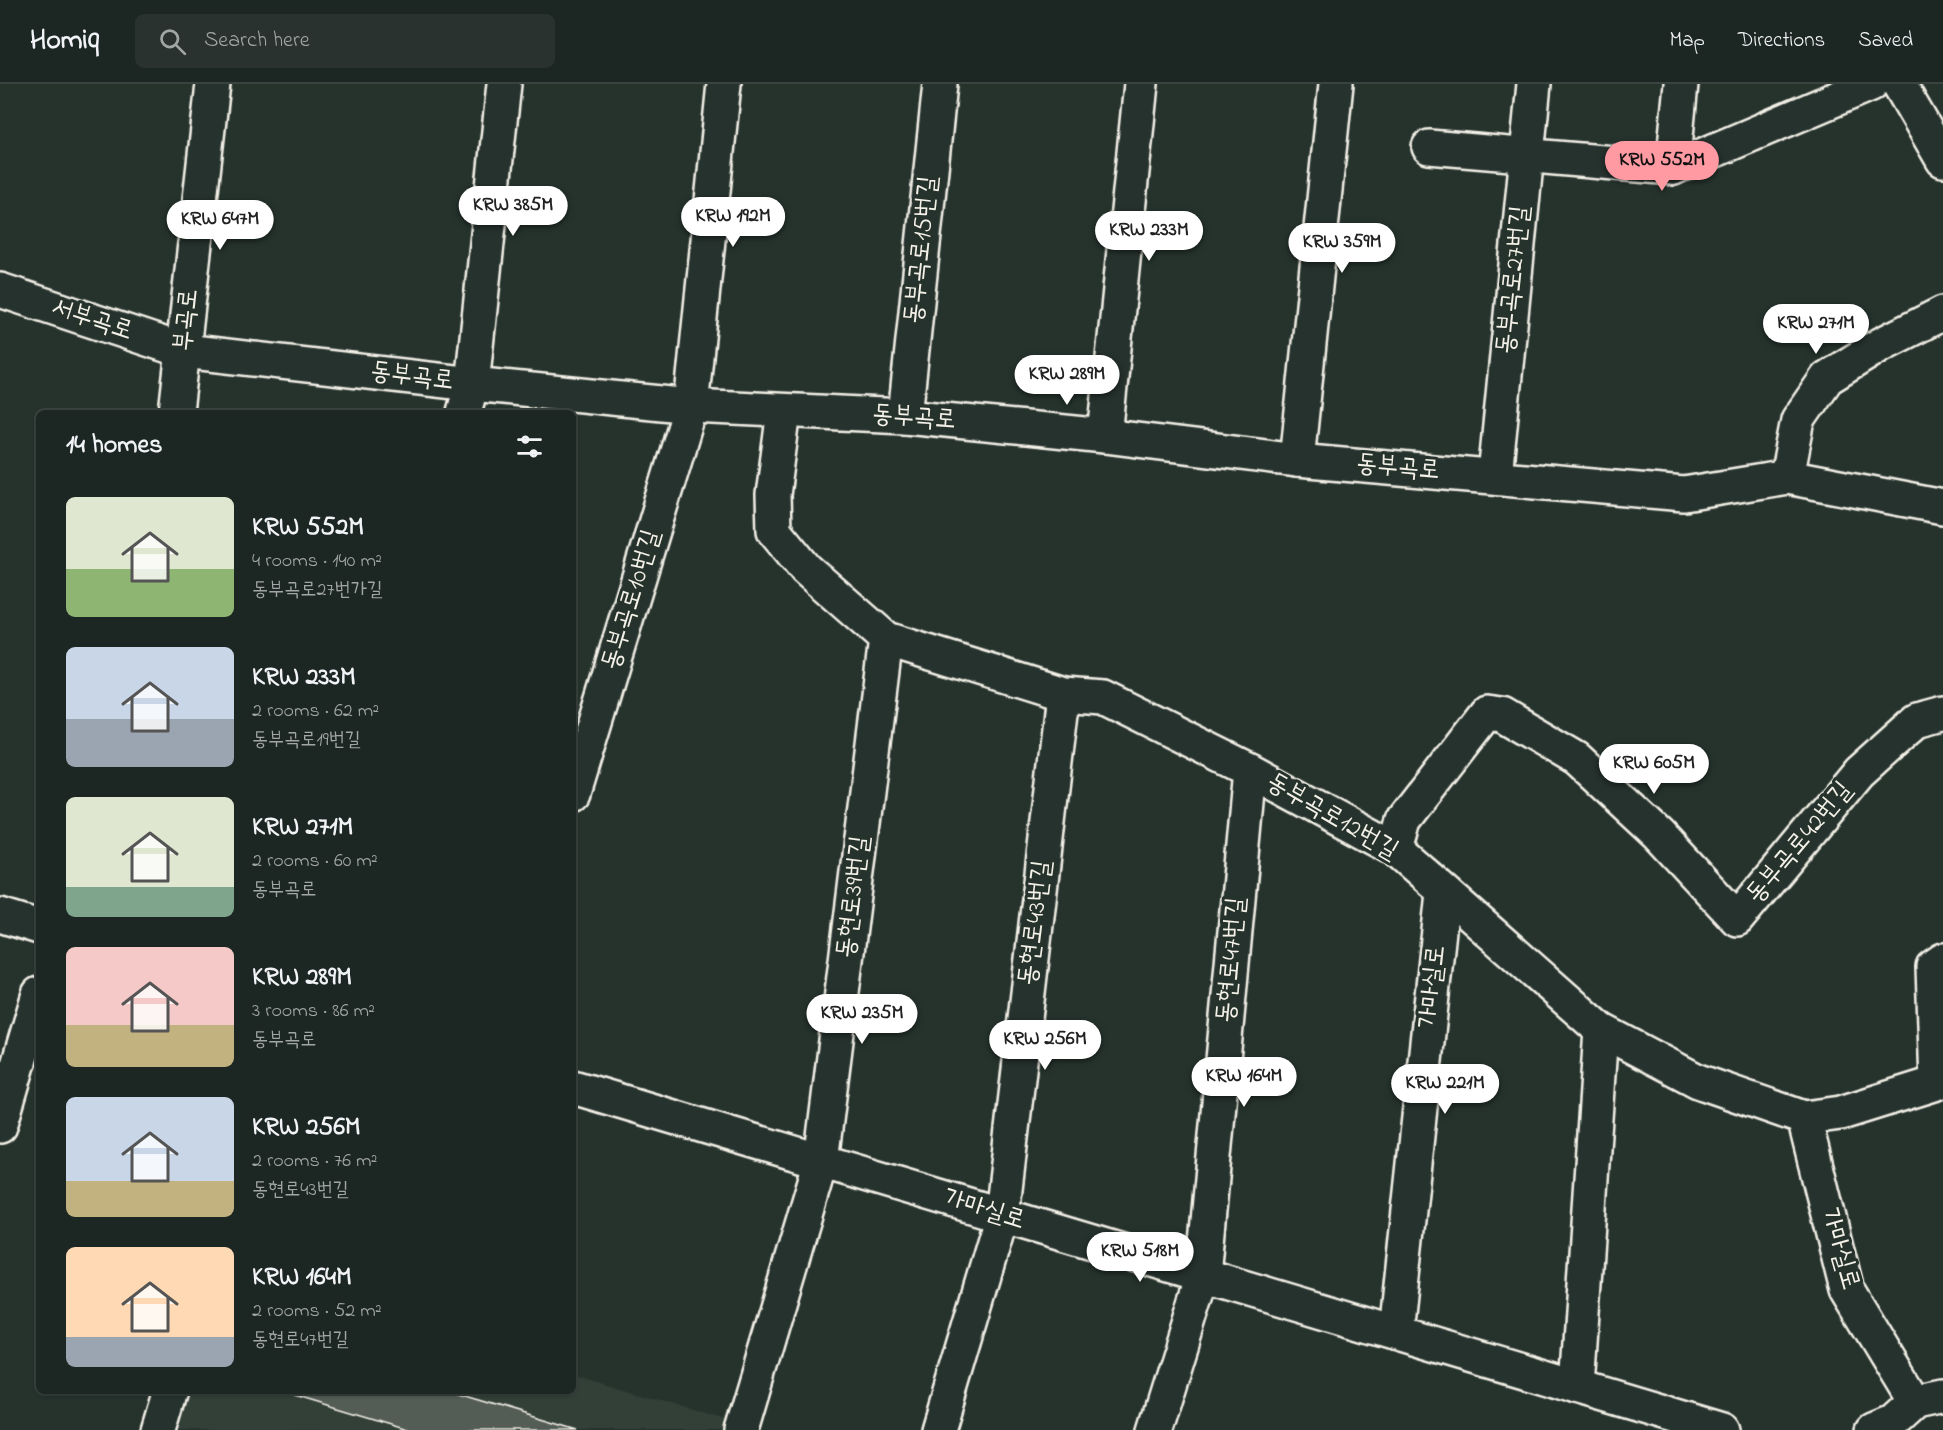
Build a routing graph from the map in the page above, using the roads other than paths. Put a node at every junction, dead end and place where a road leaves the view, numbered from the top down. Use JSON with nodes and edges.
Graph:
{"nodes":[{"id":1,"x":213,"y":84,"type":"edge"},
{"id":2,"x":504,"y":84,"type":"edge"},
{"id":3,"x":724,"y":84,"type":"edge"},
{"id":4,"x":940,"y":84,"type":"edge"},
{"id":5,"x":1141,"y":84,"type":"edge"},
{"id":6,"x":1336,"y":84,"type":"edge"},
{"id":7,"x":1534,"y":84,"type":"edge"},
{"id":8,"x":1681,"y":84,"type":"edge"},
{"id":9,"x":1871,"y":84,"type":"edge"},
{"id":10,"x":1899,"y":84,"type":"edge"},
{"id":11,"x":1429,"y":147,"type":"dead end"},
{"id":12,"x":1526,"y":157,"type":"junction"},
{"id":13,"x":1943,"y":160,"type":"edge"},
{"id":14,"x":1673,"y":168,"type":"junction"},
{"id":15,"x":0,"y":290,"type":"edge"},
{"id":16,"x":1943,"y":313,"type":"edge"},
{"id":17,"x":184,"y":351,"type":"junction"},
{"id":18,"x":468,"y":398,"type":"edge"},
{"id":19,"x":691,"y":406,"type":"junction"},
{"id":20,"x":176,"y":410,"type":"edge"},
{"id":21,"x":784,"y":411,"type":"junction"},
{"id":22,"x":905,"y":416,"type":"junction"},
{"id":23,"x":1105,"y":435,"type":"junction"},
{"id":24,"x":1297,"y":460,"type":"junction"},
{"id":25,"x":1495,"y":476,"type":"junction"},
{"id":26,"x":1787,"y":477,"type":"junction"},
{"id":27,"x":1943,"y":507,"type":"edge"},
{"id":28,"x":886,"y":639,"type":"junction"},
{"id":29,"x":1063,"y":694,"type":"junction"},
{"id":30,"x":1943,"y":713,"type":"edge"},
{"id":31,"x":1250,"y":770,"type":"junction"},
{"id":32,"x":576,"y":784,"type":"edge"},
{"id":33,"x":1396,"y":849,"type":"junction"},
{"id":34,"x":1443,"y":893,"type":"junction"},
{"id":35,"x":0,"y":915,"type":"edge"},
{"id":36,"x":36,"y":926,"type":"edge"},
{"id":37,"x":1943,"y":960,"type":"edge"},
{"id":38,"x":36,"y":1004,"type":"edge"},
{"id":39,"x":1600,"y":1030,"type":"junction"},
{"id":40,"x":576,"y":1087,"type":"edge"},
{"id":41,"x":1804,"y":1118,"type":"junction"},
{"id":42,"x":0,"y":1126,"type":"edge"},
{"id":43,"x":821,"y":1161,"type":"junction"},
{"id":44,"x":1002,"y":1215,"type":"junction"},
{"id":45,"x":1203,"y":1275,"type":"junction"},
{"id":46,"x":1396,"y":1332,"type":"junction"},
{"id":47,"x":1577,"y":1387,"type":"junction"},
{"id":48,"x":169,"y":1394,"type":"edge"},
{"id":49,"x":1929,"y":1399,"type":"edge"},
{"id":50,"x":158,"y":1430,"type":"edge"},
{"id":51,"x":741,"y":1430,"type":"edge"},
{"id":52,"x":938,"y":1430,"type":"edge"},
{"id":53,"x":1155,"y":1430,"type":"edge"},
{"id":54,"x":1722,"y":1430,"type":"edge"},
{"id":55,"x":1874,"y":1430,"type":"edge"}],
"edges":[{"from":1,"to":17,"type":"street","name":"부곡로"},
{"from":2,"to":18,"type":"street"},
{"from":3,"to":19,"type":"street","name":"동부곡로10번길"},
{"from":4,"to":22,"type":"street","name":"동부곡로15번길"},
{"from":5,"to":23,"type":"street"},
{"from":6,"to":24,"type":"street"},
{"from":7,"to":12,"type":"street","name":"동부곡로27번길"},
{"from":8,"to":14,"type":"street"},
{"from":9,"to":14,"type":"street"},
{"from":10,"to":13,"type":"street"},
{"from":11,"to":12,"type":"street"},
{"from":12,"to":14,"type":"street"},
{"from":12,"to":25,"type":"street","name":"동부곡로27번길"},
{"from":15,"to":17,"type":"street","name":"서부곡로"},
{"from":16,"to":26,"type":"street"},
{"from":17,"to":18,"type":"street","name":"동부곡로"},
{"from":17,"to":20,"type":"street","name":"부곡로"},
{"from":18,"to":19,"type":"street","name":"동부곡로"},
{"from":19,"to":21,"type":"street","name":"동부곡로"},
{"from":19,"to":32,"type":"street","name":"동부곡로10번길"},
{"from":21,"to":22,"type":"street","name":"동부곡로"},
{"from":21,"to":28,"type":"street","name":"동부곡로12번길"},
{"from":22,"to":23,"type":"street","name":"동부곡로"},
{"from":23,"to":24,"type":"street","name":"동부곡로"},
{"from":24,"to":25,"type":"street","name":"동부곡로"},
{"from":25,"to":26,"type":"street","name":"동부곡로"},
{"from":26,"to":27,"type":"street","name":"동부곡로"},
{"from":28,"to":29,"type":"street","name":"동부곡로12번길"},
{"from":28,"to":43,"type":"street","name":"동현로39번길"},
{"from":29,"to":31,"type":"street","name":"동부곡로12번길"},
{"from":29,"to":44,"type":"street","name":"동현로43번길"},
{"from":30,"to":33,"type":"street","name":"동부곡로42번길"},
{"from":31,"to":33,"type":"street","name":"동부곡로12번길"},
{"from":31,"to":45,"type":"street","name":"동현로47번길"},
{"from":33,"to":34,"type":"street","name":"동부곡로12번길"},
{"from":34,"to":39,"type":"street","name":"동부곡로12번길"},
{"from":34,"to":46,"type":"street","name":"가마실로"},
{"from":35,"to":36,"type":"street"},
{"from":37,"to":41,"type":"street","name":"동부곡로12번길"},
{"from":38,"to":42,"type":"street"},
{"from":39,"to":41,"type":"street","name":"동부곡로12번길"},
{"from":39,"to":47,"type":"street"},
{"from":40,"to":43,"type":"street","name":"가마실로"},
{"from":41,"to":49,"type":"street","name":"가마실로"},
{"from":43,"to":44,"type":"street","name":"가마실로"},
{"from":43,"to":51,"type":"street","name":"동현로39번길"},
{"from":44,"to":45,"type":"street","name":"가마실로"},
{"from":44,"to":52,"type":"street","name":"동현로43번길"},
{"from":45,"to":46,"type":"street","name":"가마실로"},
{"from":45,"to":53,"type":"street","name":"동현로47번길"},
{"from":46,"to":47,"type":"street","name":"가마실로"},
{"from":47,"to":54,"type":"street","name":"가마실로"},
{"from":48,"to":50,"type":"street"},
{"from":49,"to":55,"type":"street","name":"가마실로"}]}
